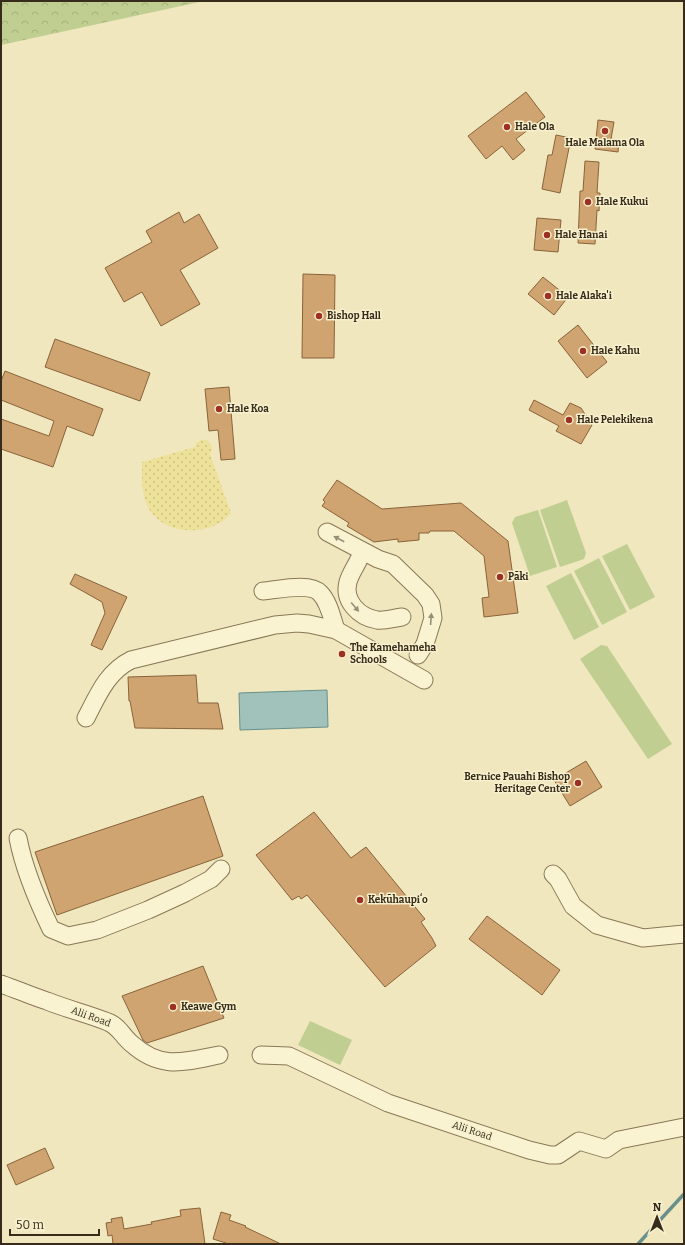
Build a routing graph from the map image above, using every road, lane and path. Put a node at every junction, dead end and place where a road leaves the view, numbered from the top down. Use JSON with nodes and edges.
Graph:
{"nodes":[{"id":1,"x":327,"y":532,"type":"dead end"},
{"id":2,"x":359,"y":559,"type":"dead end"},
{"id":3,"x":263,"y":591,"type":"dead end"},
{"id":4,"x":402,"y":618,"type":"dead end"},
{"id":5,"x":336,"y":630,"type":"junction"},
{"id":6,"x":418,"y":655,"type":"dead end"},
{"id":7,"x":424,"y":680,"type":"dead end"},
{"id":8,"x":86,"y":718,"type":"dead end"},
{"id":9,"x":18,"y":838,"type":"dead end"},
{"id":10,"x":221,"y":869,"type":"dead end"},
{"id":11,"x":554,"y":874,"type":"dead end"},
{"id":12,"x":684,"y":934,"type":"edge"},
{"id":13,"x":1,"y":984,"type":"edge"},
{"id":14,"x":219,"y":1056,"type":"dead end"},
{"id":15,"x":261,"y":1056,"type":"dead end"},
{"id":16,"x":684,"y":1127,"type":"edge"}],
"edges":[{"from":6,"to":1,"type":"street","one_way":true},
{"from":2,"to":4,"type":"street","one_way":true},
{"from":3,"to":5,"type":"street"},
{"from":5,"to":7,"type":"street"},
{"from":5,"to":8,"type":"street"},
{"from":9,"to":10,"type":"street"},
{"from":11,"to":12,"type":"street"},
{"from":13,"to":14,"type":"street","name":"Alii Road"},
{"from":15,"to":16,"type":"street","name":"Alii Road"}]}
